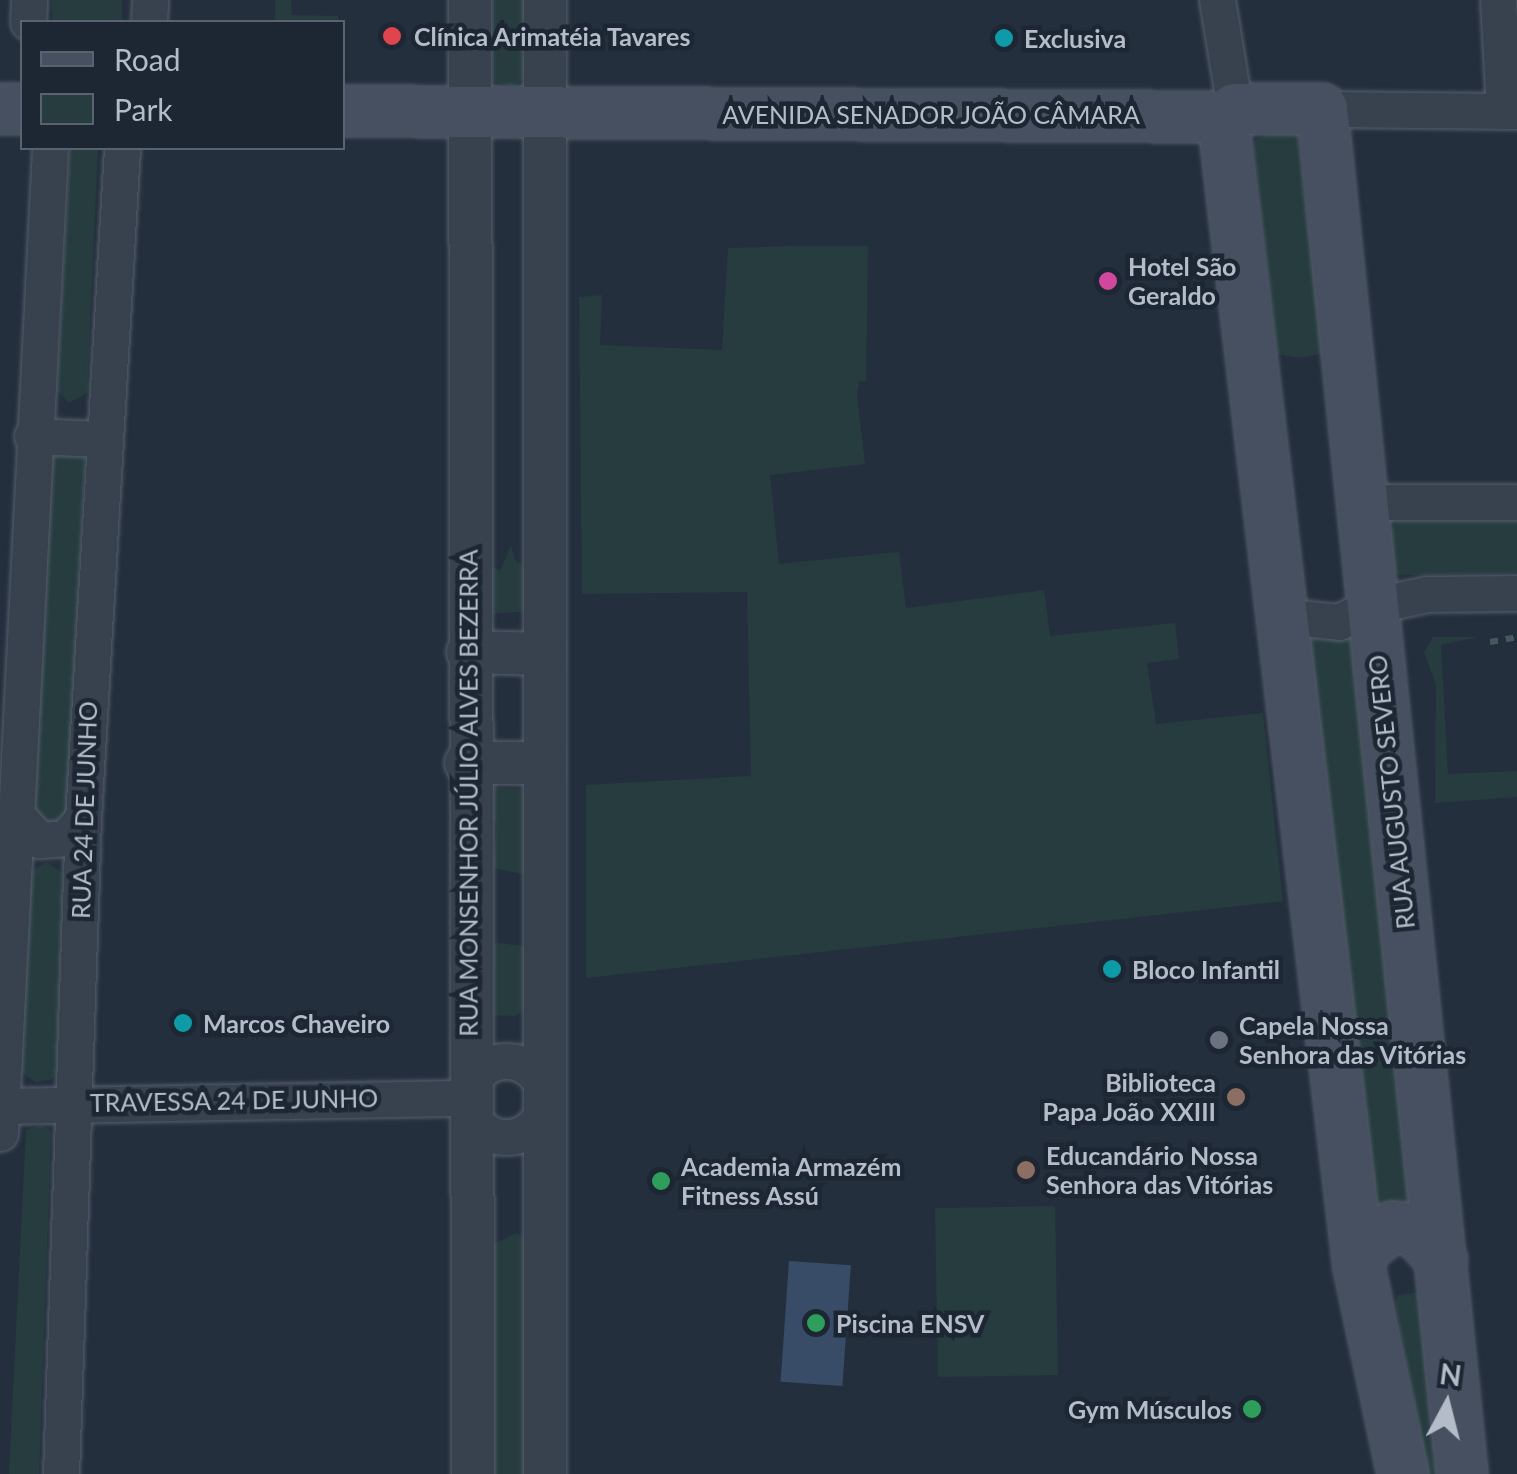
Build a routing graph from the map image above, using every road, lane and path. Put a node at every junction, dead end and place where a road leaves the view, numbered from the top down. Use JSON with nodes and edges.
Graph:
{"nodes":[{"id":1,"x":470,"y":0,"type":"edge"},
{"id":2,"x":545,"y":0,"type":"edge"},
{"id":3,"x":1217,"y":0,"type":"edge"},
{"id":4,"x":1498,"y":0,"type":"edge"},
{"id":5,"x":1322,"y":109,"type":"junction"},
{"id":6,"x":345,"y":111,"type":"edge"},
{"id":7,"x":468,"y":111,"type":"junction"},
{"id":8,"x":1510,"y":111,"type":"edge"},
{"id":9,"x":545,"y":112,"type":"junction"},
{"id":10,"x":1229,"y":112,"type":"junction"},
{"id":11,"x":50,"y":150,"type":"edge"},
{"id":12,"x":122,"y":150,"type":"edge"},
{"id":13,"x":32,"y":436,"type":"junction"},
{"id":14,"x":102,"y":439,"type":"junction"},
{"id":15,"x":1360,"y":502,"type":"junction"},
{"id":16,"x":1517,"y":502,"type":"edge"},
{"id":17,"x":1517,"y":592,"type":"edge"},
{"id":18,"x":1371,"y":606,"type":"junction"},
{"id":19,"x":1281,"y":616,"type":"junction"},
{"id":20,"x":1502,"y":634,"type":"dead end"},
{"id":21,"x":1517,"y":635,"type":"edge"},
{"id":22,"x":1490,"y":642,"type":"dead end"},
{"id":23,"x":468,"y":652,"type":"junction"},
{"id":24,"x":544,"y":654,"type":"junction"},
{"id":25,"x":545,"y":762,"type":"junction"},
{"id":26,"x":466,"y":763,"type":"junction"},
{"id":27,"x":14,"y":812,"type":"junction"},
{"id":28,"x":83,"y":819,"type":"junction"},
{"id":29,"x":12,"y":876,"type":"junction"},
{"id":30,"x":80,"y":880,"type":"junction"},
{"id":31,"x":467,"y":1098,"type":"junction"},
{"id":32,"x":544,"y":1098,"type":"junction"},
{"id":33,"x":75,"y":1102,"type":"junction"},
{"id":34,"x":0,"y":1106,"type":"edge"},
{"id":35,"x":0,"y":1133,"type":"edge"},
{"id":36,"x":1436,"y":1200,"type":"junction"},
{"id":37,"x":1352,"y":1213,"type":"junction"},
{"id":38,"x":1442,"y":1260,"type":"junction"},
{"id":39,"x":1359,"y":1267,"type":"junction"},
{"id":40,"x":61,"y":1474,"type":"edge"},
{"id":41,"x":472,"y":1474,"type":"edge"},
{"id":42,"x":545,"y":1474,"type":"edge"},
{"id":43,"x":1403,"y":1474,"type":"edge"},
{"id":44,"x":1462,"y":1474,"type":"edge"}],
"edges":[{"from":1,"to":7,"type":"street","name":"RUA MONSENHOR JÚLIO ALVES BEZERRA"},
{"from":2,"to":9,"type":"street"},
{"from":3,"to":10,"type":"street"},
{"from":4,"to":8,"type":"street"},
{"from":5,"to":8,"type":"street","name":"AVENIDA SENADOR JOÃO CÂMARA"},
{"from":5,"to":10,"type":"main road","name":"AVENIDA SENADOR JOÃO CÂMARA"},
{"from":5,"to":15,"type":"main road","name":"RUA AUGUSTO SEVERO"},
{"from":6,"to":7,"type":"main road","name":"AVENIDA SENADOR JOÃO CÂMARA"},
{"from":7,"to":9,"type":"main road","name":"AVENIDA SENADOR JOÃO CÂMARA"},
{"from":7,"to":23,"type":"street","name":"RUA MONSENHOR JÚLIO ALVES BEZERRA"},
{"from":9,"to":10,"type":"main road","name":"AVENIDA SENADOR JOÃO CÂMARA"},
{"from":9,"to":24,"type":"street"},
{"from":10,"to":19,"type":"main road"},
{"from":11,"to":13,"type":"street"},
{"from":12,"to":14,"type":"street","name":"RUA 24 DE JUNHO"},
{"from":13,"to":14,"type":"street"},
{"from":13,"to":27,"type":"street"},
{"from":14,"to":28,"type":"street","name":"RUA 24 DE JUNHO"},
{"from":15,"to":16,"type":"street"},
{"from":15,"to":18,"type":"main road","name":"RUA AUGUSTO SEVERO"},
{"from":17,"to":18,"type":"street"},
{"from":18,"to":19,"type":"street"},
{"from":18,"to":36,"type":"main road","name":"RUA AUGUSTO SEVERO"},
{"from":19,"to":37,"type":"main road"},
{"from":20,"to":21,"type":"path"},
{"from":21,"to":22,"type":"path"},
{"from":23,"to":24,"type":"street"},
{"from":23,"to":26,"type":"street","name":"RUA MONSENHOR JÚLIO ALVES BEZERRA"},
{"from":24,"to":25,"type":"street"},
{"from":25,"to":26,"type":"street"},
{"from":25,"to":32,"type":"street"},
{"from":26,"to":31,"type":"street","name":"RUA MONSENHOR JÚLIO ALVES BEZERRA"},
{"from":27,"to":28,"type":"street"},
{"from":27,"to":29,"type":"street"},
{"from":28,"to":30,"type":"street","name":"RUA 24 DE JUNHO"},
{"from":29,"to":30,"type":"street"},
{"from":29,"to":34,"type":"street"},
{"from":30,"to":33,"type":"street","name":"RUA 24 DE JUNHO"},
{"from":31,"to":32,"type":"street"},
{"from":31,"to":32,"type":"street"},
{"from":31,"to":33,"type":"street","name":"TRAVESSA 24 DE JUNHO"},
{"from":31,"to":41,"type":"street","name":"RUA MONSENHOR JÚLIO ALVES BEZERRA"},
{"from":32,"to":42,"type":"street"},
{"from":33,"to":34,"type":"street","name":"TRAVESSA 24 DE JUNHO"},
{"from":33,"to":40,"type":"street","name":"RUA 24 DE JUNHO"},
{"from":34,"to":35,"type":"street"},
{"from":36,"to":37,"type":"main road"},
{"from":36,"to":38,"type":"main road","name":"RUA AUGUSTO SEVERO"},
{"from":37,"to":39,"type":"main road"},
{"from":38,"to":39,"type":"main road"},
{"from":38,"to":44,"type":"main road","name":"RUA AUGUSTO SEVERO"},
{"from":39,"to":43,"type":"main road"}]}
